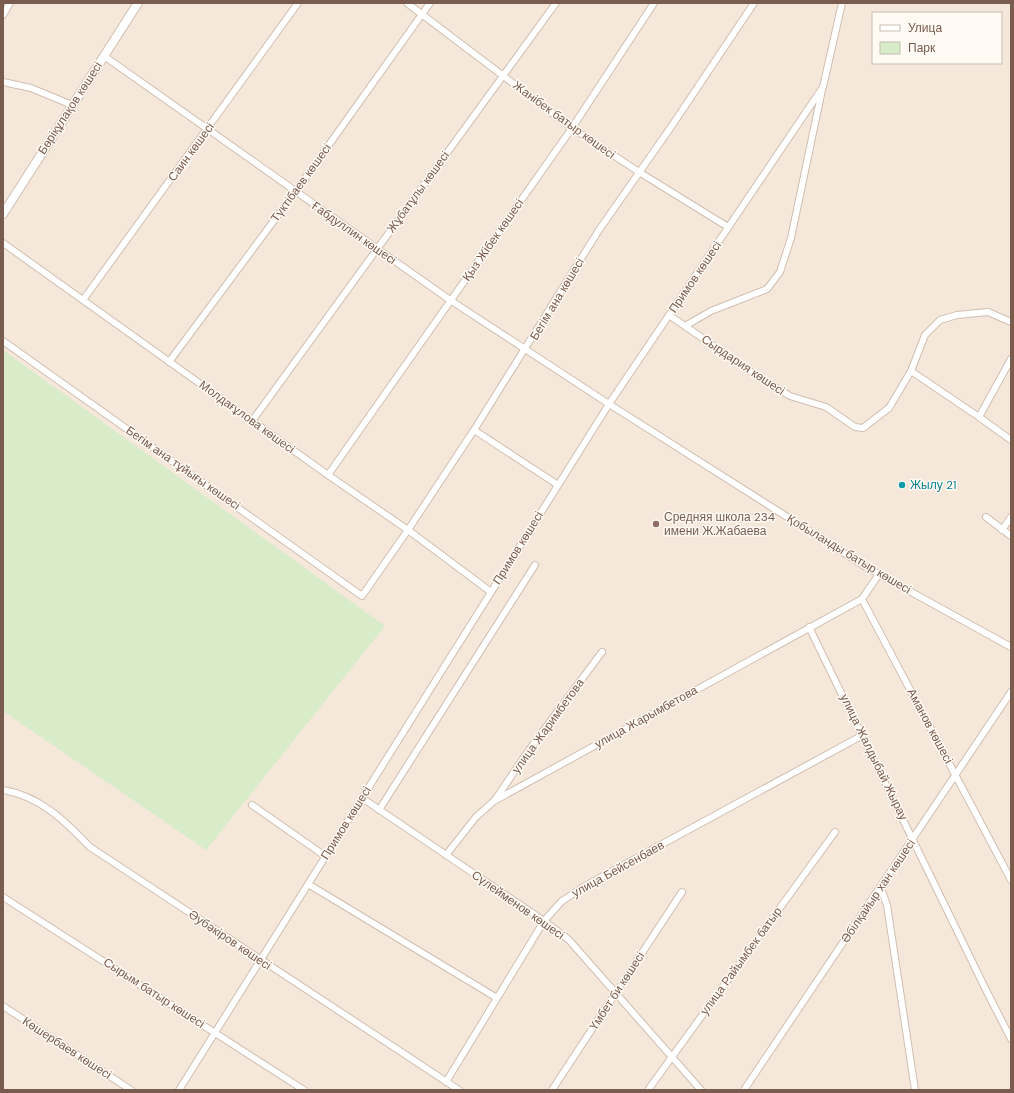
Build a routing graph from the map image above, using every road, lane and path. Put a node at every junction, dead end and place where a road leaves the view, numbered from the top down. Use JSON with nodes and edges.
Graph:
{"nodes":[{"id":1,"x":10,"y":3,"type":"edge"},
{"id":2,"x":138,"y":3,"type":"edge"},
{"id":3,"x":298,"y":3,"type":"edge"},
{"id":4,"x":407,"y":3,"type":"edge"},
{"id":5,"x":430,"y":3,"type":"edge"},
{"id":6,"x":556,"y":3,"type":"edge"},
{"id":7,"x":654,"y":3,"type":"edge"},
{"id":8,"x":754,"y":3,"type":"edge"},
{"id":9,"x":842,"y":3,"type":"edge"},
{"id":10,"x":422,"y":14,"type":"junction"},
{"id":11,"x":3,"y":15,"type":"edge"},
{"id":12,"x":104,"y":56,"type":"junction"},
{"id":13,"x":503,"y":76,"type":"junction"},
{"id":14,"x":3,"y":82,"type":"edge"},
{"id":15,"x":823,"y":87,"type":"junction"},
{"id":16,"x":72,"y":106,"type":"junction"},
{"id":17,"x":572,"y":128,"type":"junction"},
{"id":18,"x":208,"y":129,"type":"junction"},
{"id":19,"x":639,"y":172,"type":"junction"},
{"id":20,"x":296,"y":191,"type":"junction"},
{"id":21,"x":3,"y":214,"type":"edge"},
{"id":22,"x":728,"y":227,"type":"junction"},
{"id":23,"x":3,"y":243,"type":"edge"},
{"id":24,"x":377,"y":249,"type":"junction"},
{"id":25,"x":83,"y":300,"type":"junction"},
{"id":26,"x":450,"y":300,"type":"junction"},
{"id":27,"x":669,"y":315,"type":"junction"},
{"id":28,"x":1011,"y":322,"type":"edge"},
{"id":29,"x":686,"y":326,"type":"junction"},
{"id":30,"x":3,"y":341,"type":"edge"},
{"id":31,"x":526,"y":350,"type":"junction"},
{"id":32,"x":1011,"y":359,"type":"edge"},
{"id":33,"x":169,"y":362,"type":"junction"},
{"id":34,"x":911,"y":371,"type":"junction"},
{"id":35,"x":609,"y":404,"type":"junction"},
{"id":36,"x":979,"y":417,"type":"junction"},
{"id":37,"x":252,"y":421,"type":"junction"},
{"id":38,"x":474,"y":430,"type":"junction"},
{"id":39,"x":1011,"y":440,"type":"edge"},
{"id":40,"x":328,"y":475,"type":"junction"},
{"id":41,"x":558,"y":485,"type":"junction"},
{"id":42,"x":986,"y":517,"type":"dead end"},
{"id":43,"x":1011,"y":518,"type":"edge"},
{"id":44,"x":408,"y":530,"type":"junction"},
{"id":45,"x":1002,"y":530,"type":"junction"},
{"id":46,"x":1011,"y":536,"type":"edge"},
{"id":47,"x":535,"y":565,"type":"dead end"},
{"id":48,"x":879,"y":574,"type":"junction"},
{"id":49,"x":491,"y":592,"type":"junction"},
{"id":50,"x":362,"y":596,"type":"joint"},
{"id":51,"x":862,"y":599,"type":"junction"},
{"id":52,"x":809,"y":627,"type":"junction"},
{"id":53,"x":1011,"y":647,"type":"edge"},
{"id":54,"x":602,"y":652,"type":"dead end"},
{"id":55,"x":1011,"y":692,"type":"edge"},
{"id":56,"x":863,"y":735,"type":"junction"},
{"id":57,"x":956,"y":774,"type":"junction"},
{"id":58,"x":3,"y":790,"type":"edge"},
{"id":59,"x":362,"y":798,"type":"junction"},
{"id":60,"x":494,"y":801,"type":"junction"},
{"id":61,"x":252,"y":805,"type":"dead end"},
{"id":62,"x":379,"y":810,"type":"junction"},
{"id":63,"x":834,"y":832,"type":"dead end"},
{"id":64,"x":913,"y":838,"type":"junction"},
{"id":65,"x":446,"y":855,"type":"junction"},
{"id":66,"x":325,"y":856,"type":"junction"},
{"id":67,"x":1011,"y":880,"type":"edge"},
{"id":68,"x":308,"y":884,"type":"junction"},
{"id":69,"x":881,"y":888,"type":"junction"},
{"id":70,"x":682,"y":892,"type":"dead end"},
{"id":71,"x":3,"y":897,"type":"edge"},
{"id":72,"x":544,"y":921,"type":"junction"},
{"id":73,"x":260,"y":960,"type":"junction"},
{"id":74,"x":616,"y":992,"type":"junction"},
{"id":75,"x":497,"y":998,"type":"junction"},
{"id":76,"x":3,"y":1006,"type":"edge"},
{"id":77,"x":215,"y":1032,"type":"junction"},
{"id":78,"x":1011,"y":1039,"type":"edge"},
{"id":79,"x":672,"y":1057,"type":"junction"},
{"id":80,"x":446,"y":1082,"type":"junction"},
{"id":81,"x":131,"y":1090,"type":"edge"},
{"id":82,"x":179,"y":1090,"type":"edge"},
{"id":83,"x":304,"y":1090,"type":"edge"},
{"id":84,"x":459,"y":1090,"type":"edge"},
{"id":85,"x":552,"y":1090,"type":"edge"},
{"id":86,"x":648,"y":1090,"type":"edge"},
{"id":87,"x":702,"y":1090,"type":"edge"},
{"id":88,"x":744,"y":1090,"type":"edge"},
{"id":89,"x":915,"y":1090,"type":"edge"}],
"edges":[{"from":1,"to":11,"type":"street"},
{"from":2,"to":12,"type":"street","name":"Бөріқұлақов көшесі"},
{"from":3,"to":18,"type":"street","name":"Саин көшесі"},
{"from":4,"to":10,"type":"street","name":"Жанібек батыр көшесі"},
{"from":5,"to":10,"type":"street","name":"Түктібаев көшесі"},
{"from":6,"to":13,"type":"street","name":"Жұбатұлы көшесі"},
{"from":7,"to":17,"type":"street","name":"Қыз Жібек көшесі"},
{"from":8,"to":19,"type":"street","name":"Бегім ана көшесі"},
{"from":9,"to":15,"type":"street","name":"Примов көшесі"},
{"from":10,"to":13,"type":"street","name":"Жанібек батыр көшесі"},
{"from":10,"to":20,"type":"street","name":"Түктібаев көшесі"},
{"from":12,"to":16,"type":"street","name":"Бөріқұлақов көшесі"},
{"from":12,"to":18,"type":"street","name":"Ғабдуллин көшесі"},
{"from":13,"to":17,"type":"street","name":"Жанібек батыр көшесі"},
{"from":13,"to":24,"type":"street","name":"Жұбатұлы көшесі"},
{"from":14,"to":16,"type":"street"},
{"from":15,"to":22,"type":"street","name":"Примов көшесі"},
{"from":15,"to":29,"type":"street"},
{"from":16,"to":21,"type":"street","name":"Бөріқұлақов көшесі"},
{"from":17,"to":19,"type":"street","name":"Жанібек батыр көшесі"},
{"from":17,"to":26,"type":"street","name":"Қыз Жібек көшесі"},
{"from":18,"to":20,"type":"street","name":"Ғабдуллин көшесі"},
{"from":18,"to":25,"type":"street","name":"Саин көшесі"},
{"from":19,"to":22,"type":"street","name":"Жанібек батыр көшесі"},
{"from":19,"to":31,"type":"street","name":"Бегім ана көшесі"},
{"from":20,"to":24,"type":"street","name":"Ғабдуллин көшесі"},
{"from":20,"to":33,"type":"street","name":"Түктібаев көшесі"},
{"from":22,"to":27,"type":"street","name":"Примов көшесі"},
{"from":23,"to":25,"type":"street","name":"Молдағұлова көшесі"},
{"from":24,"to":26,"type":"street","name":"Ғабдуллин көшесі"},
{"from":24,"to":37,"type":"street","name":"Жұбатұлы көшесі"},
{"from":25,"to":33,"type":"street","name":"Молдағұлова көшесі"},
{"from":26,"to":31,"type":"street","name":"Ғабдуллин көшесі"},
{"from":26,"to":40,"type":"street","name":"Қыз Жібек көшесі"},
{"from":27,"to":29,"type":"street","name":"Сырдария көшесі"},
{"from":27,"to":35,"type":"street","name":"Примов көшесі"},
{"from":28,"to":34,"type":"street"},
{"from":29,"to":34,"type":"street","name":"Сырдария көшесі"},
{"from":30,"to":50,"type":"street","name":"Бегім ана тұйығы көшесі"},
{"from":31,"to":35,"type":"street","name":"Ғабдуллин көшесі"},
{"from":31,"to":38,"type":"street","name":"Бегім ана көшесі"},
{"from":32,"to":36,"type":"street"},
{"from":33,"to":37,"type":"street","name":"Молдағұлова көшесі"},
{"from":34,"to":36,"type":"street"},
{"from":35,"to":41,"type":"street","name":"Примов көшесі"},
{"from":35,"to":48,"type":"street","name":"Қобыланды батыр көшесі"},
{"from":36,"to":39,"type":"street"},
{"from":37,"to":40,"type":"street","name":"Молдағұлова көшесі"},
{"from":38,"to":41,"type":"street"},
{"from":38,"to":44,"type":"street","name":"Бегім ана көшесі"},
{"from":40,"to":44,"type":"street","name":"Молдағұлова көшесі"},
{"from":41,"to":49,"type":"street","name":"Примов көшесі"},
{"from":42,"to":45,"type":"street"},
{"from":43,"to":45,"type":"street"},
{"from":44,"to":49,"type":"street","name":"Молдағұлова көшесі"},
{"from":44,"to":50,"type":"street","name":"Бегім ана көшесі"},
{"from":45,"to":46,"type":"street"},
{"from":47,"to":62,"type":"street"},
{"from":48,"to":51,"type":"street"},
{"from":48,"to":53,"type":"street","name":"Қобыланды батыр көшесі"},
{"from":49,"to":59,"type":"street","name":"Примов көшесі"},
{"from":51,"to":52,"type":"street","name":"улица Жарымбетова"},
{"from":51,"to":57,"type":"street","name":"Аманов көшесі"},
{"from":52,"to":56,"type":"street","name":"улица Жалдыбай Жырау"},
{"from":52,"to":60,"type":"street","name":"улица Жарымбетова"},
{"from":54,"to":60,"type":"street","name":"улица Жаримбетова"},
{"from":55,"to":57,"type":"street","name":"Әбілқайыр хан көшесі"},
{"from":56,"to":64,"type":"street","name":"улица Жалдыбай Жырау"},
{"from":56,"to":72,"type":"street","name":"улица Бейсенбаев"},
{"from":57,"to":64,"type":"street","name":"Әбілқайыр хан көшесі"},
{"from":57,"to":67,"type":"street","name":"Аманов көшесі"},
{"from":58,"to":73,"type":"street","name":"Әубәкіров көшесі"},
{"from":59,"to":62,"type":"street","name":"Сүлейменов көшесі"},
{"from":59,"to":66,"type":"street","name":"Примов көшесі"},
{"from":60,"to":65,"type":"street","name":"улица Жарымбетова"},
{"from":61,"to":66,"type":"street"},
{"from":62,"to":65,"type":"street","name":"Сүлейменов көшесі"},
{"from":63,"to":79,"type":"street","name":"улица Райымбек батыр"},
{"from":64,"to":69,"type":"street","name":"Әбілқайыр хан көшесі"},
{"from":64,"to":78,"type":"street","name":"улица Жалдыбай Жырау"},
{"from":65,"to":72,"type":"street","name":"Сүлейменов көшесі"},
{"from":66,"to":68,"type":"street","name":"Примов көшесі"},
{"from":68,"to":73,"type":"street","name":"Примов көшесі"},
{"from":68,"to":75,"type":"street"},
{"from":69,"to":88,"type":"street","name":"Әбілқайыр хан көшесі"},
{"from":69,"to":89,"type":"street"},
{"from":70,"to":74,"type":"street","name":"Үмбет би көшесі"},
{"from":71,"to":77,"type":"street","name":"Сырым батыр көшесі"},
{"from":72,"to":74,"type":"street","name":"Сүлейменов көшесі"},
{"from":72,"to":75,"type":"street","name":"улица Бейсенбаев"},
{"from":73,"to":77,"type":"street","name":"Примов көшесі"},
{"from":73,"to":80,"type":"street","name":"Әубәкіров көшесі"},
{"from":74,"to":79,"type":"street","name":"Сүлейменов көшесі"},
{"from":74,"to":85,"type":"street","name":"Үмбет би көшесі"},
{"from":75,"to":80,"type":"street","name":"улица Бейсенбаев"},
{"from":76,"to":81,"type":"street","name":"Көшербаев көшесі"},
{"from":77,"to":82,"type":"street","name":"Примов көшесі"},
{"from":77,"to":83,"type":"street","name":"Сырым батыр көшесі"},
{"from":79,"to":86,"type":"street","name":"улица Райымбек батыр"},
{"from":79,"to":87,"type":"street","name":"Сүлейменов көшесі"},
{"from":80,"to":84,"type":"street","name":"Әубәкіров көшесі"}]}
